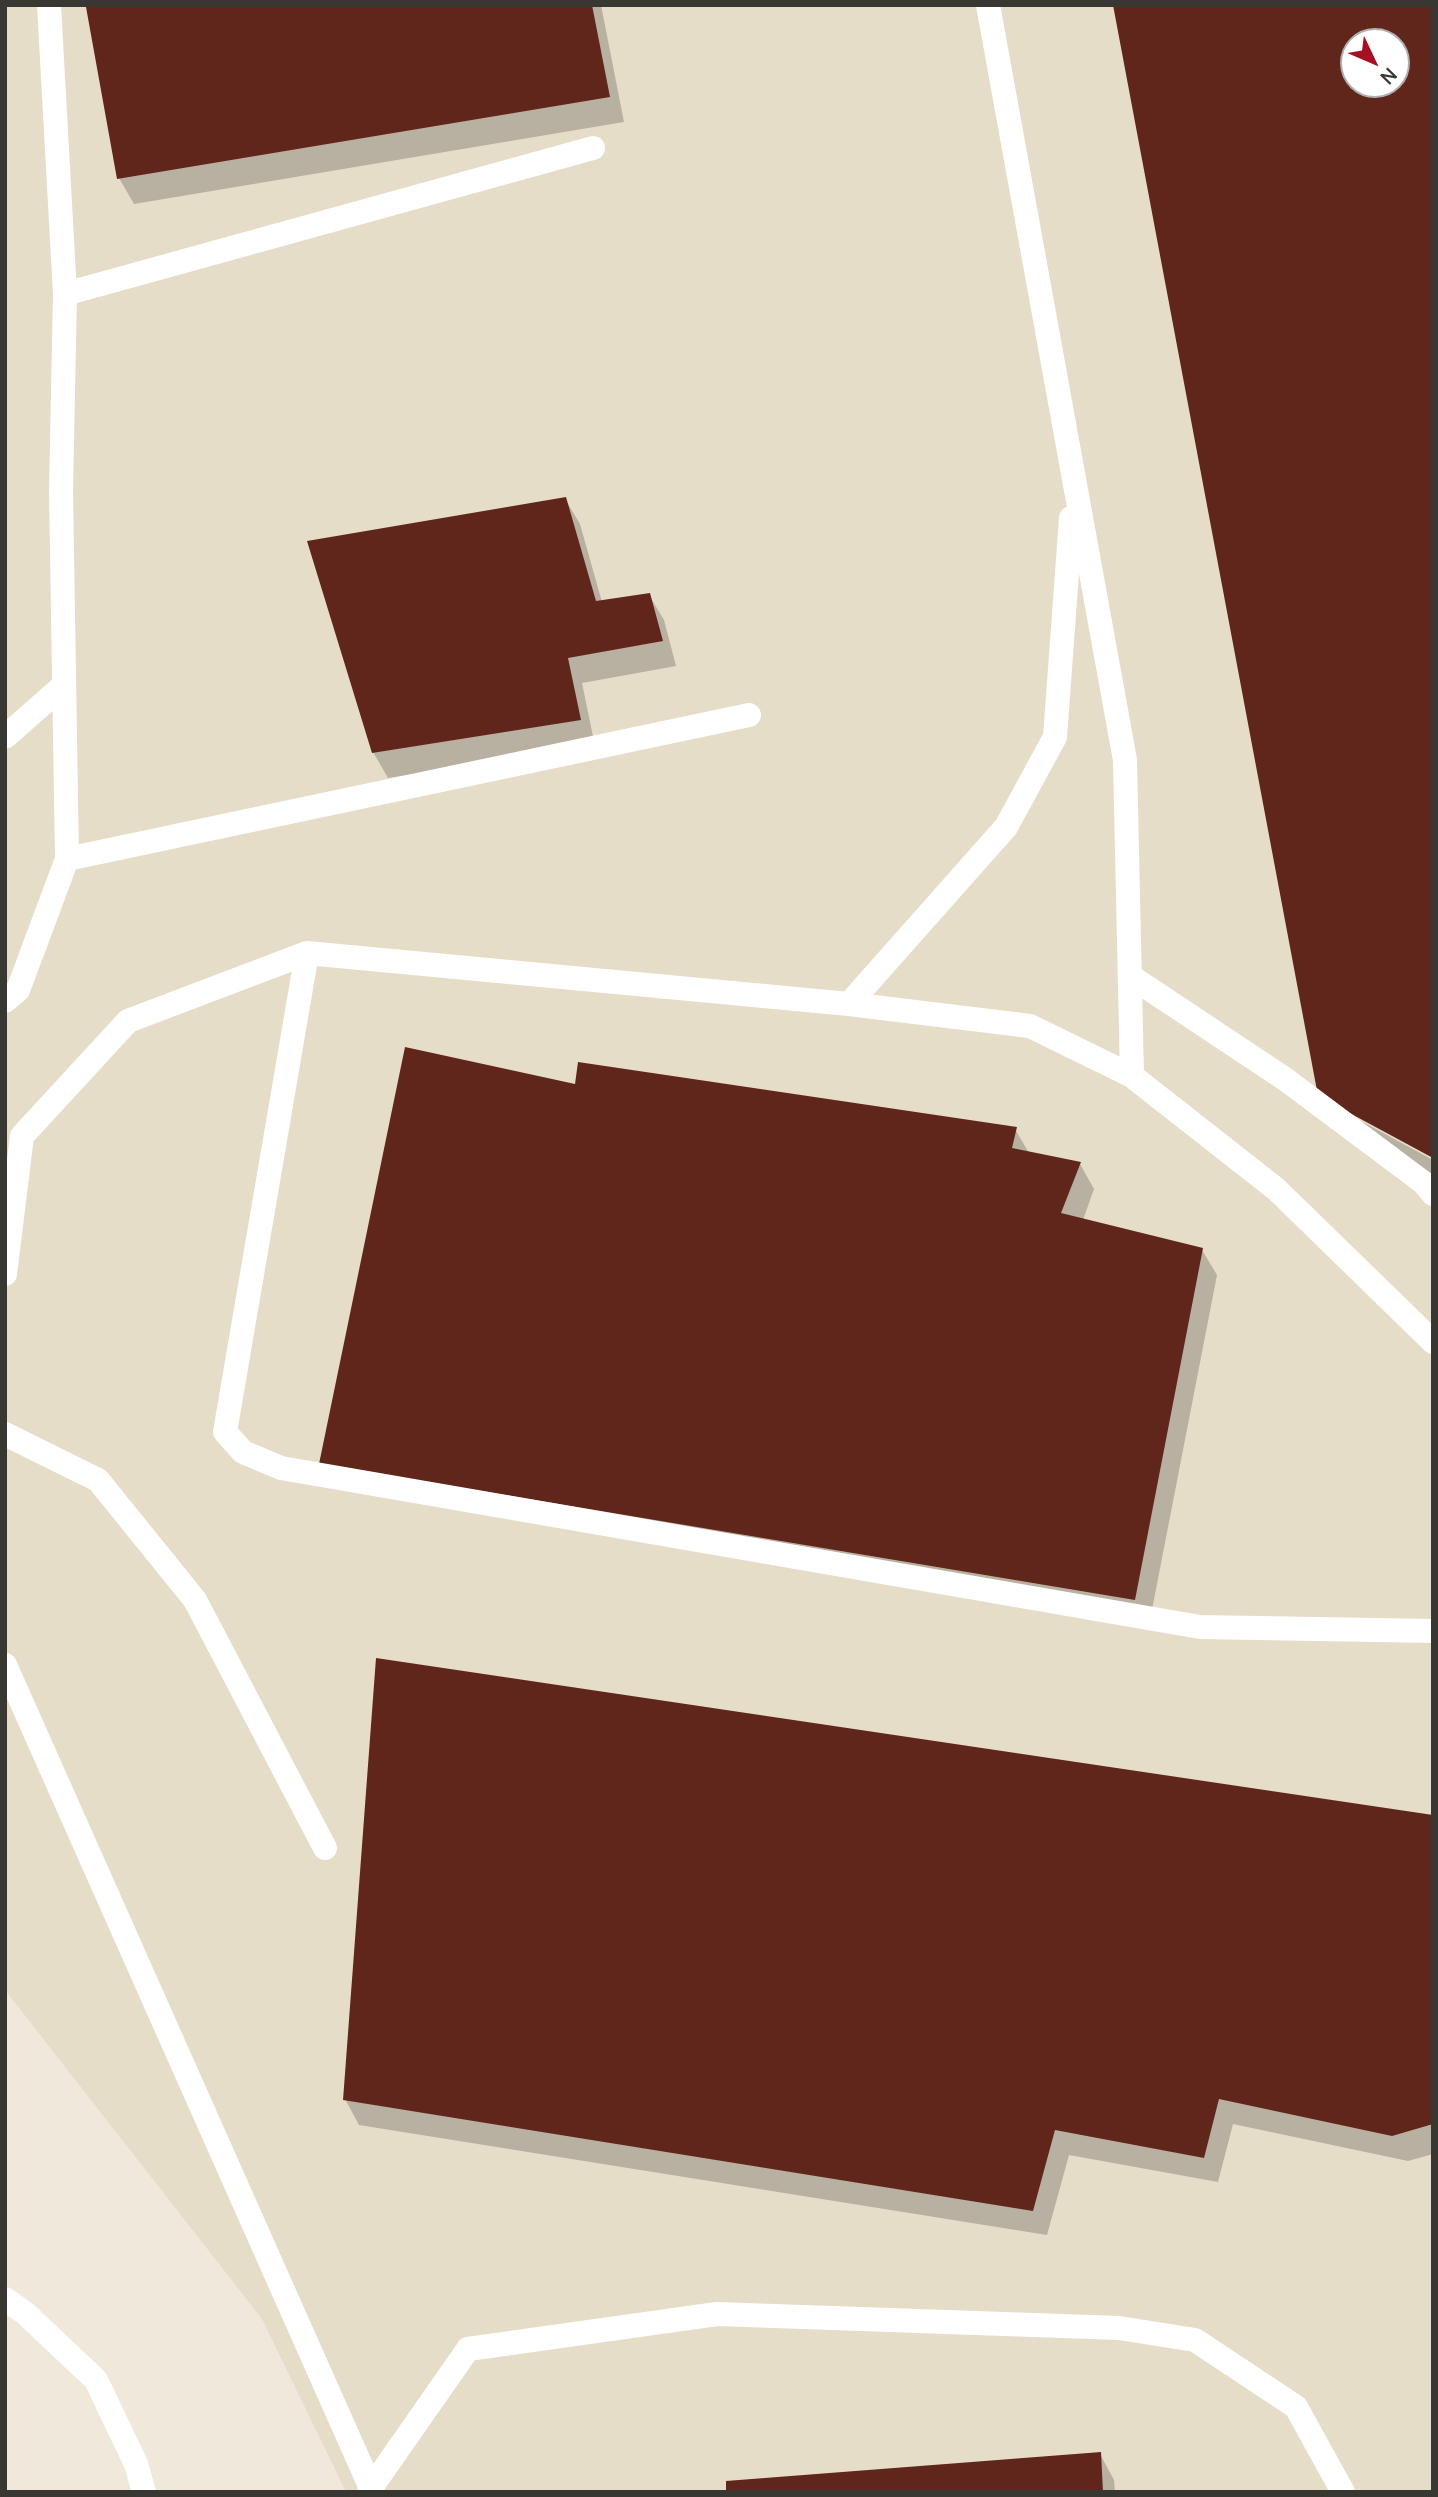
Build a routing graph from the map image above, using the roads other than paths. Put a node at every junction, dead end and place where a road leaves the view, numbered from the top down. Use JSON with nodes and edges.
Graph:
{"nodes":[{"id":1,"x":49,"y":5,"type":"edge"},
{"id":2,"x":988,"y":5,"type":"edge"},
{"id":3,"x":593,"y":148,"type":"dead end"},
{"id":4,"x":65,"y":294,"type":"junction"},
{"id":5,"x":1074,"y":481,"type":"junction"},
{"id":6,"x":64,"y":685,"type":"junction"},
{"id":7,"x":750,"y":715,"type":"dead end"},
{"id":8,"x":5,"y":737,"type":"edge"},
{"id":9,"x":67,"y":859,"type":"junction"},
{"id":10,"x":307,"y":953,"type":"junction"},
{"id":11,"x":1130,"y":976,"type":"junction"},
{"id":12,"x":5,"y":1002,"type":"edge"},
{"id":13,"x":849,"y":1004,"type":"junction"},
{"id":14,"x":1132,"y":1076,"type":"junction"},
{"id":15,"x":1433,"y":1194,"type":"edge"},
{"id":16,"x":5,"y":1274,"type":"edge"},
{"id":17,"x":1433,"y":1342,"type":"edge"},
{"id":18,"x":5,"y":1434,"type":"edge"},
{"id":19,"x":1433,"y":1631,"type":"edge"},
{"id":20,"x":5,"y":1665,"type":"edge"},
{"id":21,"x":325,"y":1847,"type":"dead end"},
{"id":22,"x":5,"y":2299,"type":"edge"},
{"id":23,"x":370,"y":2490,"type":"edge"},
{"id":24,"x":144,"y":2492,"type":"edge"},
{"id":25,"x":1343,"y":2492,"type":"edge"}],
"edges":[{"from":1,"to":4,"type":"lane"},
{"from":2,"to":5,"type":"lane"},
{"from":3,"to":4,"type":"lane"},
{"from":4,"to":6,"type":"lane"},
{"from":5,"to":11,"type":"lane"},
{"from":5,"to":13,"type":"lane"},
{"from":6,"to":8,"type":"lane"},
{"from":6,"to":9,"type":"lane"},
{"from":7,"to":9,"type":"lane"},
{"from":9,"to":12,"type":"lane"},
{"from":10,"to":13,"type":"lane"},
{"from":10,"to":16,"type":"lane"},
{"from":10,"to":19,"type":"lane"},
{"from":11,"to":14,"type":"lane"},
{"from":11,"to":15,"type":"lane"},
{"from":13,"to":14,"type":"lane"},
{"from":14,"to":17,"type":"lane"},
{"from":18,"to":21,"type":"lane"},
{"from":20,"to":23,"type":"lane"},
{"from":22,"to":24,"type":"lane"},
{"from":23,"to":25,"type":"lane"}]}
